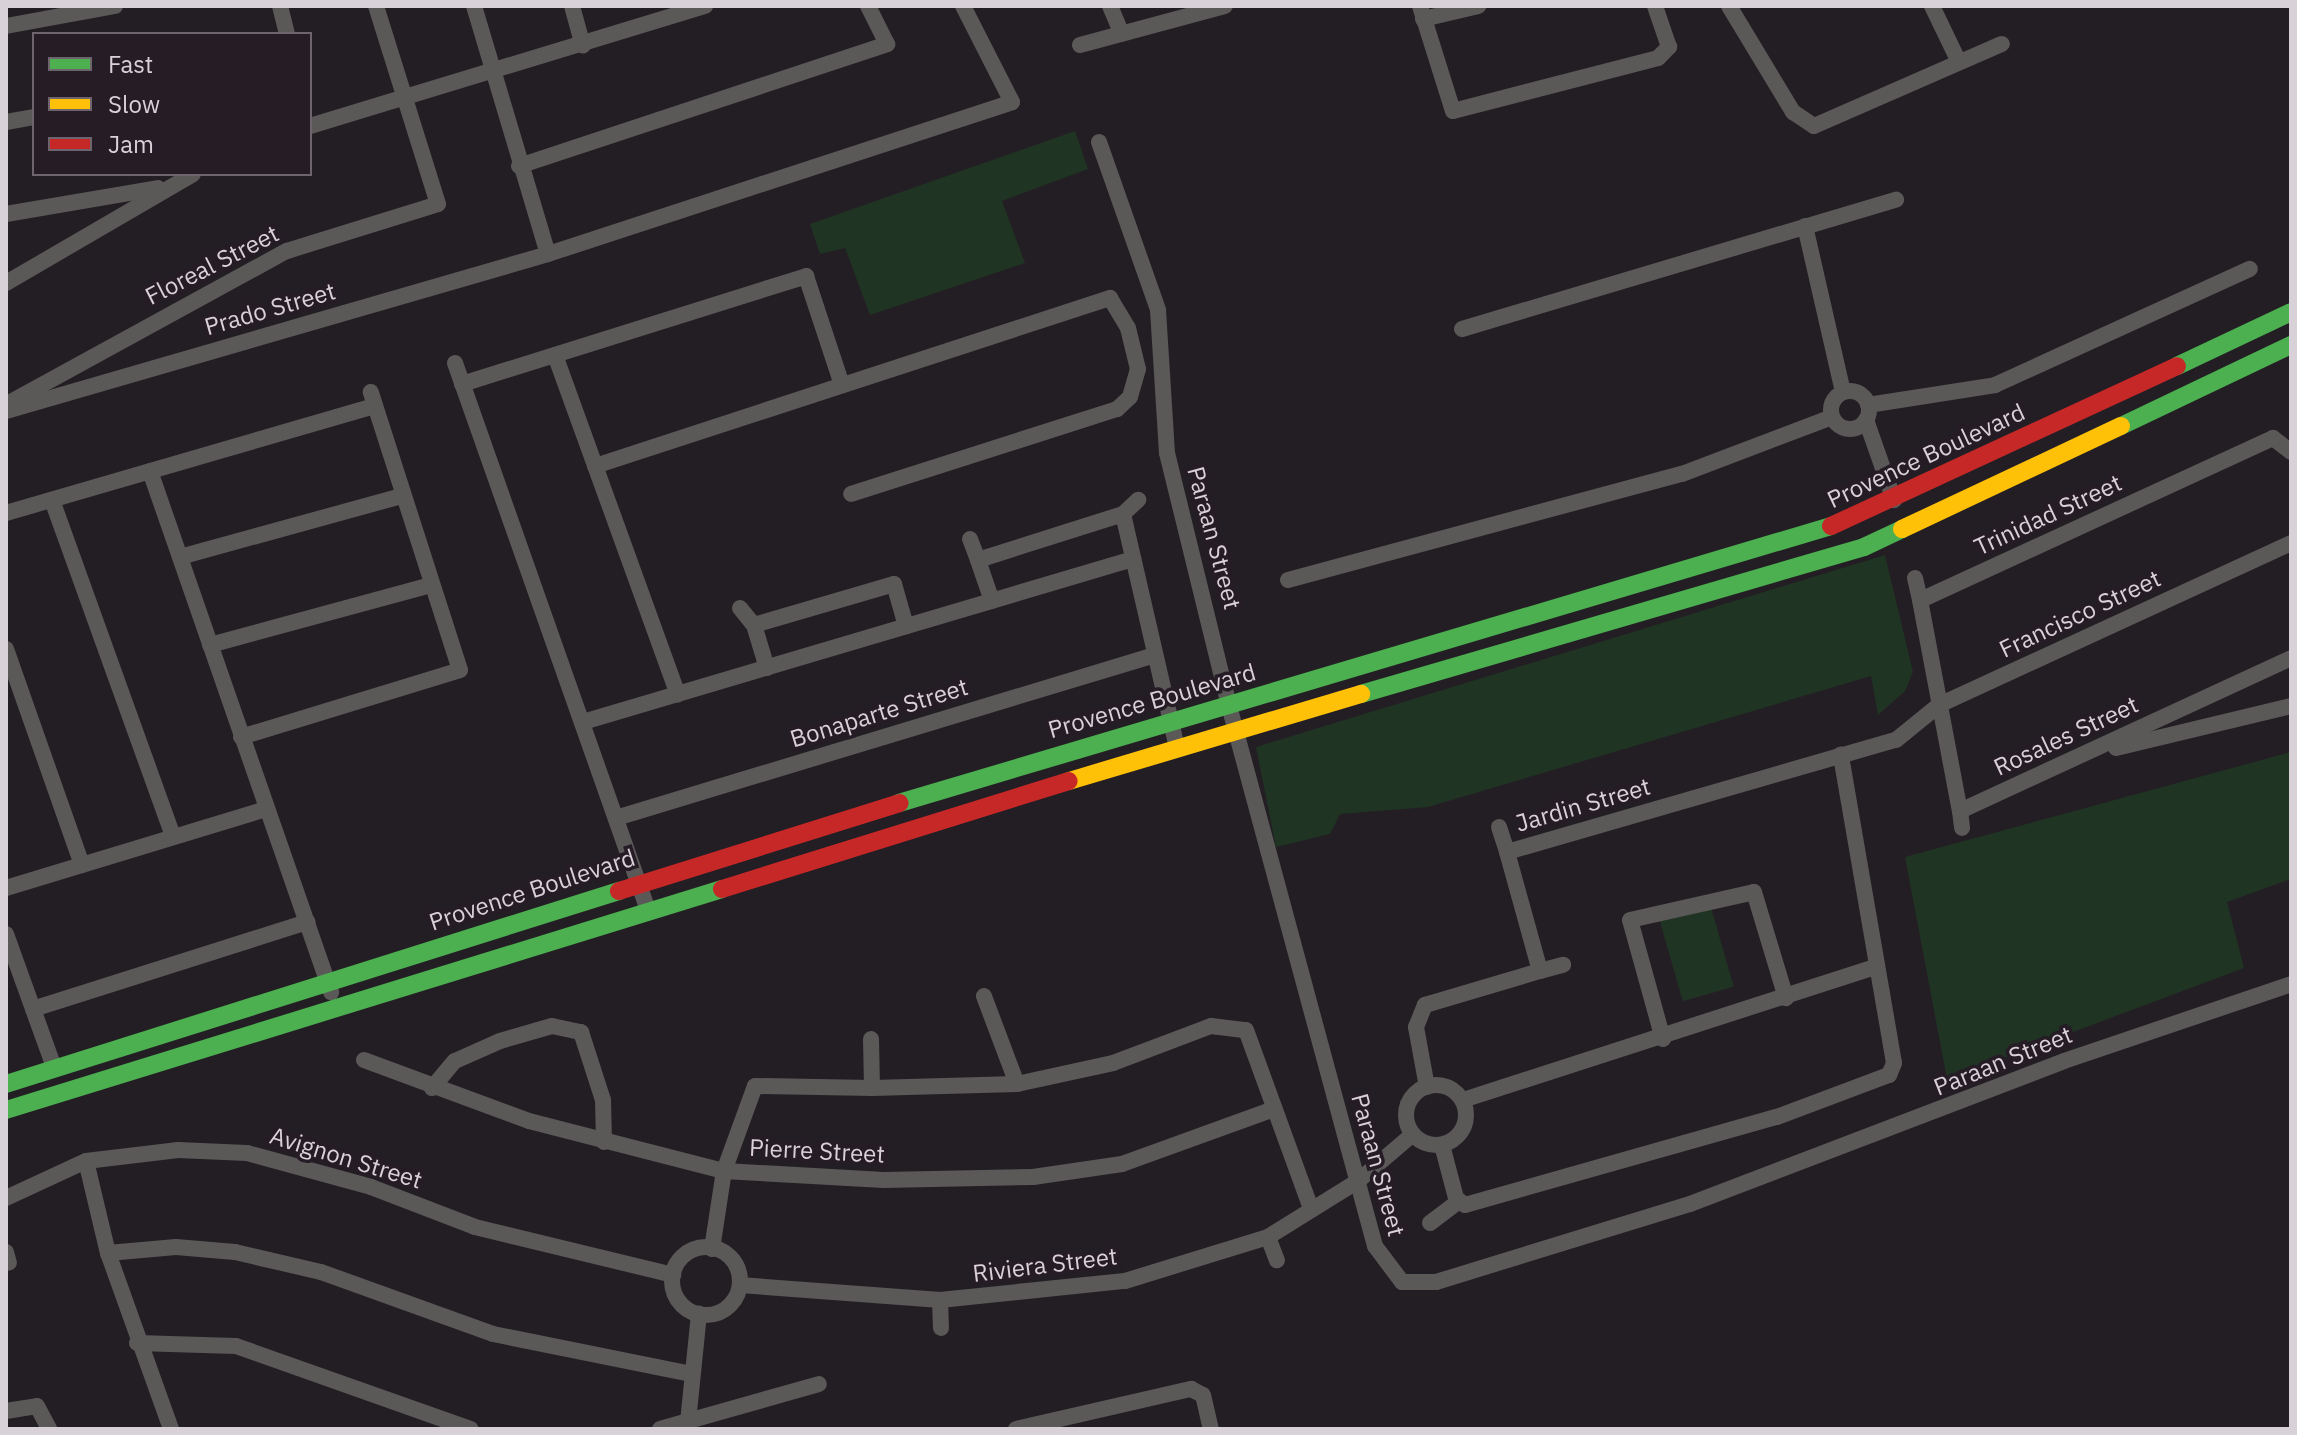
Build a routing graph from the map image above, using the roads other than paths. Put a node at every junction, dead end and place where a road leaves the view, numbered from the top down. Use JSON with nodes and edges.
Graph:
{"nodes":[{"id":1,"x":115,"y":6,"type":"edge"},
{"id":2,"x":280,"y":6,"type":"edge"},
{"id":3,"x":376,"y":6,"type":"edge"},
{"id":4,"x":474,"y":6,"type":"edge"},
{"id":5,"x":572,"y":6,"type":"edge"},
{"id":6,"x":705,"y":6,"type":"edge"},
{"id":7,"x":868,"y":6,"type":"edge"},
{"id":8,"x":963,"y":6,"type":"edge"},
{"id":9,"x":1110,"y":6,"type":"edge"},
{"id":10,"x":1225,"y":6,"type":"edge"},
{"id":11,"x":1478,"y":6,"type":"edge"},
{"id":12,"x":1655,"y":6,"type":"edge"},
{"id":13,"x":1729,"y":6,"type":"edge"},
{"id":14,"x":1932,"y":6,"type":"edge"},
{"id":15,"x":1421,"y":13,"type":"edge"},
{"id":16,"x":6,"y":26,"type":"edge"},
{"id":17,"x":286,"y":32,"type":"edge"},
{"id":18,"x":1122,"y":34,"type":"junction"},
{"id":19,"x":2002,"y":44,"type":"dead end"},
{"id":20,"x":1080,"y":45,"type":"dead end"},
{"id":21,"x":583,"y":46,"type":"junction"},
{"id":22,"x":1959,"y":62,"type":"junction"},
{"id":23,"x":493,"y":75,"type":"junction"},
{"id":24,"x":402,"y":100,"type":"junction"},
{"id":25,"x":32,"y":117,"type":"edge"},
{"id":26,"x":6,"y":122,"type":"edge"},
{"id":27,"x":312,"y":125,"type":"edge"},
{"id":28,"x":1099,"y":142,"type":"dead end"},
{"id":29,"x":519,"y":166,"type":"junction"},
{"id":30,"x":189,"y":176,"type":"edge"},
{"id":31,"x":170,"y":186,"type":"junction"},
{"id":32,"x":1896,"y":200,"type":"dead end"},
{"id":33,"x":6,"y":214,"type":"edge"},
{"id":34,"x":1805,"y":226,"type":"junction"},
{"id":35,"x":548,"y":254,"type":"junction"},
{"id":36,"x":2250,"y":269,"type":"dead end"},
{"id":37,"x":6,"y":283,"type":"edge"},
{"id":38,"x":2291,"y":312,"type":"edge"},
{"id":39,"x":1462,"y":329,"type":"dead end"},
{"id":40,"x":2291,"y":345,"type":"edge"},
{"id":41,"x":555,"y":355,"type":"junction"},
{"id":42,"x":455,"y":363,"type":"dead end"},
{"id":43,"x":462,"y":384,"type":"junction"},
{"id":44,"x":842,"y":385,"type":"junction"},
{"id":45,"x":1843,"y":392,"type":"junction"},
{"id":46,"x":6,"y":404,"type":"edge"},
{"id":47,"x":6,"y":411,"type":"edge"},
{"id":48,"x":1867,"y":412,"type":"junction"},
{"id":49,"x":1832,"y":417,"type":"junction"},
{"id":50,"x":2291,"y":452,"type":"edge"},
{"id":51,"x":595,"y":466,"type":"junction"},
{"id":52,"x":150,"y":471,"type":"junction"},
{"id":53,"x":851,"y":494,"type":"dead end"},
{"id":54,"x":401,"y":496,"type":"junction"},
{"id":55,"x":52,"y":500,"type":"junction"},
{"id":56,"x":1138,"y":500,"type":"dead end"},
{"id":57,"x":1894,"y":500,"type":"junction"},
{"id":58,"x":6,"y":513,"type":"edge"},
{"id":59,"x":1123,"y":514,"type":"junction"},
{"id":60,"x":1852,"y":520,"type":"junction"},
{"id":61,"x":970,"y":539,"type":"dead end"},
{"id":62,"x":2291,"y":543,"type":"edge"},
{"id":63,"x":1864,"y":547,"type":"junction"},
{"id":64,"x":180,"y":557,"type":"junction"},
{"id":65,"x":1133,"y":559,"type":"junction"},
{"id":66,"x":978,"y":560,"type":"junction"},
{"id":67,"x":1915,"y":578,"type":"dead end"},
{"id":68,"x":1288,"y":580,"type":"dead end"},
{"id":69,"x":431,"y":585,"type":"junction"},
{"id":70,"x":1920,"y":600,"type":"junction"},
{"id":71,"x":992,"y":601,"type":"junction"},
{"id":72,"x":740,"y":608,"type":"dead end"},
{"id":73,"x":754,"y":625,"type":"junction"},
{"id":74,"x":906,"y":626,"type":"junction"},
{"id":75,"x":210,"y":645,"type":"junction"},
{"id":76,"x":6,"y":649,"type":"edge"},
{"id":77,"x":1155,"y":655,"type":"junction"},
{"id":78,"x":2291,"y":658,"type":"edge"},
{"id":79,"x":767,"y":668,"type":"junction"},
{"id":80,"x":678,"y":694,"type":"junction"},
{"id":81,"x":1228,"y":702,"type":"junction"},
{"id":82,"x":1939,"y":705,"type":"junction"},
{"id":83,"x":2291,"y":706,"type":"edge"},
{"id":84,"x":1170,"y":718,"type":"junction"},
{"id":85,"x":583,"y":722,"type":"junction"},
{"id":86,"x":1237,"y":731,"type":"junction"},
{"id":87,"x":241,"y":737,"type":"junction"},
{"id":88,"x":1896,"y":740,"type":"joint"},
{"id":89,"x":1177,"y":748,"type":"junction"},
{"id":90,"x":1841,"y":755,"type":"junction"},
{"id":91,"x":2079,"y":756,"type":"junction"},
{"id":92,"x":266,"y":809,"type":"junction"},
{"id":93,"x":616,"y":818,"type":"junction"},
{"id":94,"x":1499,"y":827,"type":"dead end"},
{"id":95,"x":173,"y":837,"type":"junction"},
{"id":96,"x":1507,"y":852,"type":"junction"},
{"id":97,"x":82,"y":865,"type":"junction"},
{"id":98,"x":639,"y":881,"type":"junction"},
{"id":99,"x":6,"y":888,"type":"edge"},
{"id":100,"x":648,"y":910,"type":"junction"},
{"id":101,"x":308,"y":922,"type":"junction"},
{"id":102,"x":6,"y":934,"type":"edge"},
{"id":103,"x":1563,"y":965,"type":"dead end"},
{"id":104,"x":1877,"y":966,"type":"junction"},
{"id":105,"x":1540,"y":971,"type":"junction"},
{"id":106,"x":326,"y":980,"type":"junction"},
{"id":107,"x":2291,"y":984,"type":"edge"},
{"id":108,"x":984,"y":996,"type":"dead end"},
{"id":109,"x":1786,"y":998,"type":"junction"},
{"id":110,"x":33,"y":1009,"type":"junction"},
{"id":111,"x":337,"y":1009,"type":"junction"},
{"id":112,"x":871,"y":1039,"type":"dead end"},
{"id":113,"x":1663,"y":1039,"type":"junction"},
{"id":114,"x":364,"y":1060,"type":"dead end"},
{"id":115,"x":54,"y":1067,"type":"junction"},
{"id":116,"x":6,"y":1084,"type":"edge"},
{"id":117,"x":1017,"y":1084,"type":"junction"},
{"id":118,"x":1427,"y":1087,"type":"junction"},
{"id":119,"x":432,"y":1088,"type":"junction"},
{"id":120,"x":872,"y":1088,"type":"junction"},
{"id":121,"x":1463,"y":1100,"type":"junction"},
{"id":122,"x":1274,"y":1109,"type":"junction"},
{"id":123,"x":6,"y":1110,"type":"edge"},
{"id":124,"x":1413,"y":1134,"type":"junction"},
{"id":125,"x":604,"y":1142,"type":"junction"},
{"id":126,"x":1442,"y":1145,"type":"junction"},
{"id":127,"x":86,"y":1161,"type":"junction"},
{"id":128,"x":724,"y":1171,"type":"junction"},
{"id":129,"x":1358,"y":1181,"type":"junction"},
{"id":130,"x":6,"y":1198,"type":"edge"},
{"id":131,"x":1458,"y":1202,"type":"junction"},
{"id":132,"x":1311,"y":1209,"type":"junction"},
{"id":133,"x":1430,"y":1223,"type":"dead end"},
{"id":134,"x":1268,"y":1237,"type":"junction"},
{"id":135,"x":712,"y":1249,"type":"junction"},
{"id":136,"x":108,"y":1253,"type":"junction"},
{"id":137,"x":1277,"y":1260,"type":"dead end"},
{"id":138,"x":673,"y":1275,"type":"junction"},
{"id":139,"x":740,"y":1285,"type":"junction"},
{"id":140,"x":940,"y":1300,"type":"junction"},
{"id":141,"x":699,"y":1314,"type":"junction"},
{"id":142,"x":941,"y":1328,"type":"dead end"},
{"id":143,"x":137,"y":1343,"type":"junction"},
{"id":144,"x":692,"y":1374,"type":"junction"},
{"id":145,"x":819,"y":1384,"type":"dead end"},
{"id":146,"x":6,"y":1411,"type":"edge"},
{"id":147,"x":688,"y":1422,"type":"junction"},
{"id":148,"x":49,"y":1429,"type":"edge"},
{"id":149,"x":171,"y":1429,"type":"edge"},
{"id":150,"x":471,"y":1429,"type":"edge"},
{"id":151,"x":660,"y":1429,"type":"edge"},
{"id":152,"x":1016,"y":1429,"type":"edge"},
{"id":153,"x":1211,"y":1429,"type":"edge"}],
"edges":[{"from":1,"to":16,"type":"street"},
{"from":2,"to":17,"type":"street"},
{"from":3,"to":24,"type":"street"},
{"from":4,"to":23,"type":"street"},
{"from":5,"to":21,"type":"street"},
{"from":6,"to":21,"type":"street"},
{"from":7,"to":29,"type":"street"},
{"from":8,"to":35,"type":"street","name":"Prado Street"},
{"from":9,"to":18,"type":"street"},
{"from":10,"to":18,"type":"street"},
{"from":11,"to":15,"type":"street"},
{"from":12,"to":15,"type":"street"},
{"from":13,"to":22,"type":"street"},
{"from":14,"to":22,"type":"street"},
{"from":18,"to":20,"type":"street"},
{"from":19,"to":22,"type":"street"},
{"from":21,"to":23,"type":"street"},
{"from":23,"to":24,"type":"street"},
{"from":23,"to":29,"type":"street"},
{"from":24,"to":27,"type":"street"},
{"from":24,"to":46,"type":"street","name":"Floreal Street"},
{"from":25,"to":26,"type":"street"},
{"from":28,"to":81,"type":"street","name":"Paraan Street"},
{"from":29,"to":35,"type":"street"},
{"from":30,"to":31,"type":"street"},
{"from":31,"to":33,"type":"street"},
{"from":31,"to":37,"type":"street"},
{"from":32,"to":34,"type":"street"},
{"from":34,"to":39,"type":"street"},
{"from":34,"to":45,"type":"street"},
{"from":35,"to":47,"type":"street","name":"Prado Street"},
{"from":36,"to":48,"type":"street"},
{"from":38,"to":57,"type":"street","name":"Provence Boulevard"},
{"from":40,"to":63,"type":"street"},
{"from":41,"to":43,"type":"street"},
{"from":41,"to":44,"type":"street"},
{"from":41,"to":51,"type":"street"},
{"from":42,"to":43,"type":"street"},
{"from":43,"to":85,"type":"street"},
{"from":44,"to":51,"type":"street"},
{"from":44,"to":53,"type":"street"},
{"from":45,"to":48,"type":"street"},
{"from":45,"to":49,"type":"street"},
{"from":48,"to":49,"type":"street"},
{"from":48,"to":57,"type":"street"},
{"from":49,"to":68,"type":"street"},
{"from":50,"to":70,"type":"street","name":"Trinidad Street"},
{"from":51,"to":80,"type":"street"},
{"from":52,"to":54,"type":"street"},
{"from":52,"to":55,"type":"street"},
{"from":52,"to":64,"type":"street"},
{"from":54,"to":64,"type":"street"},
{"from":54,"to":69,"type":"street"},
{"from":55,"to":58,"type":"street"},
{"from":55,"to":95,"type":"street"},
{"from":56,"to":59,"type":"street"},
{"from":57,"to":60,"type":"street","name":"Provence Boulevard"},
{"from":59,"to":65,"type":"street"},
{"from":59,"to":66,"type":"street"},
{"from":60,"to":63,"type":"street"},
{"from":60,"to":81,"type":"street","name":"Provence Boulevard"},
{"from":61,"to":66,"type":"street"},
{"from":62,"to":82,"type":"street","name":"Francisco Street"},
{"from":63,"to":86,"type":"street"},
{"from":64,"to":75,"type":"street"},
{"from":65,"to":71,"type":"street"},
{"from":65,"to":77,"type":"street"},
{"from":66,"to":71,"type":"street"},
{"from":67,"to":70,"type":"street"},
{"from":69,"to":75,"type":"street"},
{"from":69,"to":87,"type":"street"},
{"from":70,"to":82,"type":"street"},
{"from":71,"to":74,"type":"street"},
{"from":72,"to":73,"type":"street"},
{"from":73,"to":74,"type":"street"},
{"from":73,"to":79,"type":"street"},
{"from":74,"to":79,"type":"street"},
{"from":75,"to":87,"type":"street"},
{"from":76,"to":97,"type":"street"},
{"from":77,"to":84,"type":"street"},
{"from":77,"to":93,"type":"street","name":"Bonaparte Street"},
{"from":78,"to":91,"type":"street","name":"Rosales Street"},
{"from":79,"to":80,"type":"street"},
{"from":80,"to":85,"type":"street"},
{"from":81,"to":84,"type":"street","name":"Provence Boulevard"},
{"from":81,"to":86,"type":"street","name":"Paraan Street"},
{"from":82,"to":88,"type":"street","name":"Francisco Street"},
{"from":82,"to":91,"type":"street","name":"Rosales Street"},
{"from":83,"to":91,"type":"street"},
{"from":84,"to":89,"type":"street"},
{"from":84,"to":98,"type":"street","name":"Provence Boulevard"},
{"from":85,"to":93,"type":"street"},
{"from":86,"to":89,"type":"street"},
{"from":86,"to":129,"type":"street","name":"Paraan Street"},
{"from":87,"to":92,"type":"street"},
{"from":88,"to":90,"type":"street","name":"Jardin Street"},
{"from":89,"to":100,"type":"street"},
{"from":90,"to":96,"type":"street","name":"Jardin Street"},
{"from":90,"to":104,"type":"street"},
{"from":92,"to":95,"type":"street"},
{"from":92,"to":101,"type":"street"},
{"from":93,"to":98,"type":"street"},
{"from":94,"to":96,"type":"street"},
{"from":95,"to":97,"type":"street"},
{"from":96,"to":105,"type":"street","name":"Jardin Street"},
{"from":97,"to":99,"type":"street"},
{"from":98,"to":100,"type":"street"},
{"from":98,"to":106,"type":"street","name":"Provence Boulevard"},
{"from":100,"to":111,"type":"street"},
{"from":101,"to":106,"type":"street"},
{"from":101,"to":110,"type":"street"},
{"from":102,"to":110,"type":"street"},
{"from":103,"to":105,"type":"street"},
{"from":104,"to":109,"type":"street"},
{"from":104,"to":131,"type":"street"},
{"from":105,"to":118,"type":"street"},
{"from":106,"to":111,"type":"street"},
{"from":106,"to":115,"type":"street","name":"Provence Boulevard"},
{"from":107,"to":129,"type":"street","name":"Paraan Street"},
{"from":108,"to":117,"type":"street"},
{"from":109,"to":113,"type":"street"},
{"from":109,"to":113,"type":"street"},
{"from":110,"to":115,"type":"street"},
{"from":111,"to":123,"type":"street"},
{"from":112,"to":120,"type":"street"},
{"from":113,"to":121,"type":"street"},
{"from":114,"to":119,"type":"street","name":"Pierre Street"},
{"from":115,"to":116,"type":"street","name":"Provence Boulevard"},
{"from":117,"to":120,"type":"street"},
{"from":117,"to":122,"type":"street"},
{"from":118,"to":121,"type":"street"},
{"from":118,"to":124,"type":"street"},
{"from":119,"to":125,"type":"street","name":"Pierre Street"},
{"from":119,"to":125,"type":"street"},
{"from":120,"to":128,"type":"street"},
{"from":121,"to":126,"type":"street"},
{"from":122,"to":128,"type":"street","name":"Pierre Street"},
{"from":122,"to":132,"type":"street"},
{"from":124,"to":126,"type":"street"},
{"from":124,"to":129,"type":"street","name":"Riviera Street"},
{"from":125,"to":128,"type":"street","name":"Pierre Street"},
{"from":126,"to":131,"type":"street"},
{"from":127,"to":130,"type":"street","name":"Avignon Street"},
{"from":127,"to":136,"type":"street"},
{"from":127,"to":138,"type":"street","name":"Avignon Street"},
{"from":128,"to":135,"type":"street"},
{"from":129,"to":132,"type":"street","name":"Riviera Street"},
{"from":131,"to":133,"type":"street"},
{"from":132,"to":134,"type":"street","name":"Riviera Street"},
{"from":134,"to":137,"type":"street"},
{"from":134,"to":140,"type":"street","name":"Riviera Street"},
{"from":135,"to":138,"type":"street"},
{"from":135,"to":139,"type":"street"},
{"from":136,"to":143,"type":"street"},
{"from":136,"to":144,"type":"street"},
{"from":138,"to":141,"type":"street"},
{"from":139,"to":140,"type":"street","name":"Riviera Street"},
{"from":139,"to":141,"type":"street"},
{"from":140,"to":142,"type":"street"},
{"from":141,"to":144,"type":"street"},
{"from":143,"to":149,"type":"street"},
{"from":143,"to":150,"type":"street"},
{"from":144,"to":147,"type":"street"},
{"from":145,"to":147,"type":"street"},
{"from":146,"to":148,"type":"street"},
{"from":147,"to":151,"type":"street"},
{"from":152,"to":153,"type":"street"}]}
